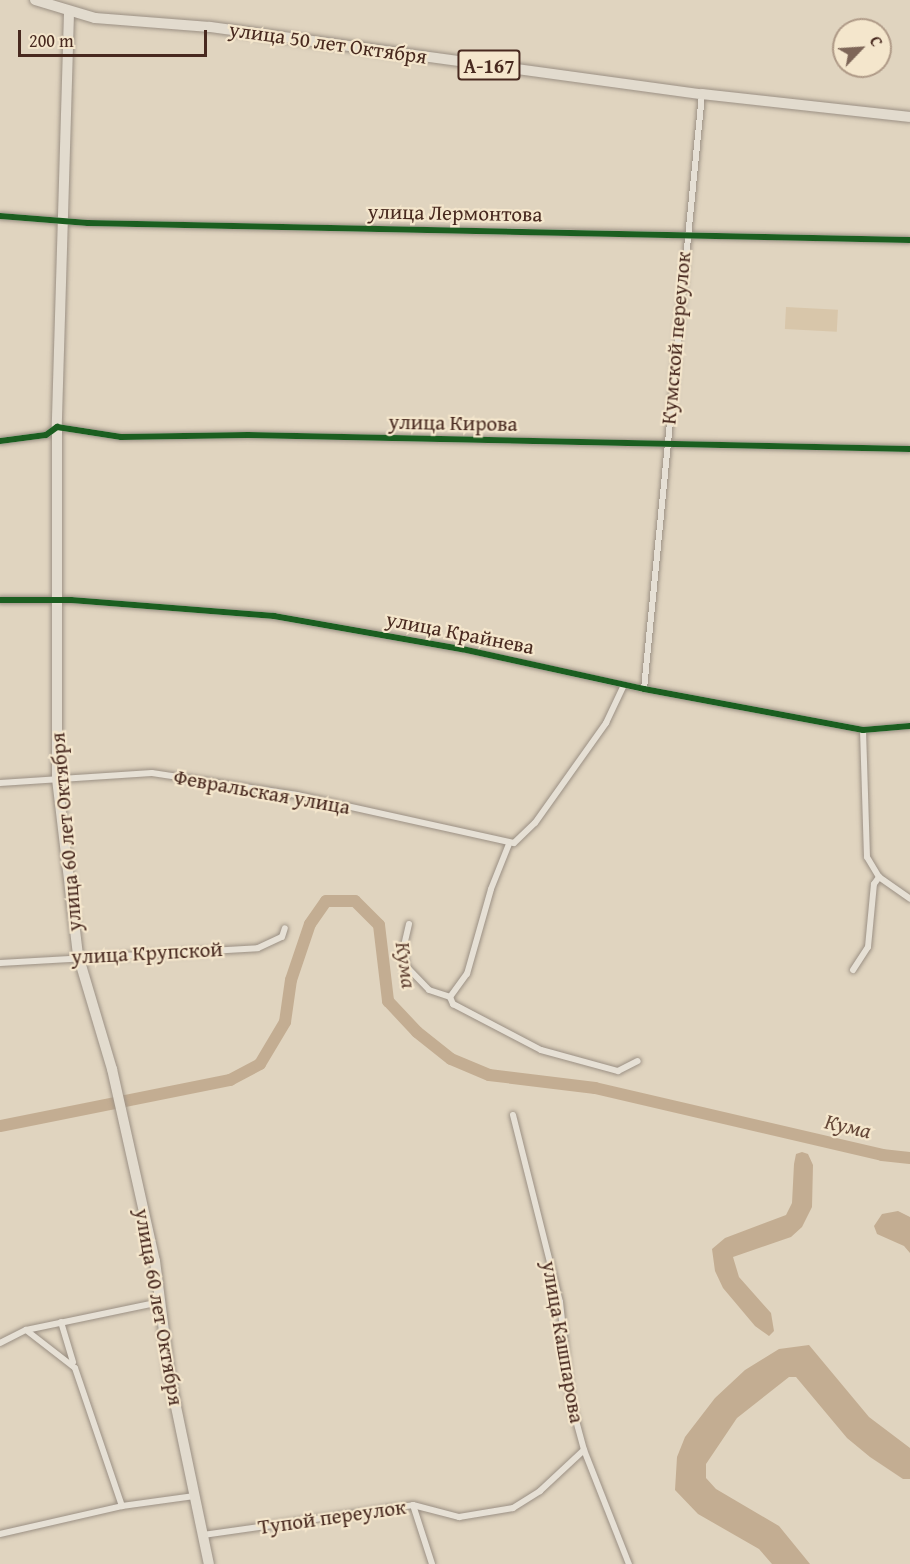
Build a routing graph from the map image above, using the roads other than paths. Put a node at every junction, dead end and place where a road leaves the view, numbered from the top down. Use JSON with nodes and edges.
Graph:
{"nodes":[{"id":1,"x":34,"y":0,"type":"edge"},
{"id":2,"x":69,"y":13,"type":"junction"},
{"id":3,"x":702,"y":94,"type":"junction"},
{"id":4,"x":910,"y":117,"type":"edge"},
{"id":5,"x":0,"y":216,"type":"edge"},
{"id":6,"x":61,"y":219,"type":"junction"},
{"id":7,"x":686,"y":234,"type":"junction"},
{"id":8,"x":910,"y":240,"type":"edge"},
{"id":9,"x":57,"y":427,"type":"junction"},
{"id":10,"x":0,"y":441,"type":"edge"},
{"id":11,"x":667,"y":445,"type":"junction"},
{"id":12,"x":910,"y":449,"type":"edge"},
{"id":13,"x":55,"y":599,"type":"junction"},
{"id":14,"x":0,"y":600,"type":"edge"},
{"id":15,"x":624,"y":685,"type":"junction"},
{"id":16,"x":644,"y":689,"type":"junction"},
{"id":17,"x":910,"y":726,"type":"edge"},
{"id":18,"x":863,"y":730,"type":"junction"},
{"id":19,"x":57,"y":779,"type":"junction"},
{"id":20,"x":0,"y":783,"type":"edge"},
{"id":21,"x":509,"y":844,"type":"junction"},
{"id":22,"x":879,"y":877,"type":"junction"},
{"id":23,"x":910,"y":899,"type":"edge"},
{"id":24,"x":409,"y":924,"type":"dead end"},
{"id":25,"x":285,"y":927,"type":"dead end"},
{"id":26,"x":78,"y":956,"type":"junction"},
{"id":27,"x":0,"y":963,"type":"edge"},
{"id":28,"x":854,"y":970,"type":"dead end"},
{"id":29,"x":450,"y":997,"type":"junction"},
{"id":30,"x":638,"y":1061,"type":"dead end"},
{"id":31,"x":513,"y":1115,"type":"dead end"},
{"id":32,"x":160,"y":1302,"type":"junction"},
{"id":33,"x":61,"y":1322,"type":"junction"},
{"id":34,"x":26,"y":1330,"type":"junction"},
{"id":35,"x":0,"y":1343,"type":"edge"},
{"id":36,"x":75,"y":1368,"type":"junction"},
{"id":37,"x":584,"y":1450,"type":"junction"},
{"id":38,"x":194,"y":1496,"type":"junction"},
{"id":39,"x":413,"y":1505,"type":"junction"},
{"id":40,"x":122,"y":1506,"type":"junction"},
{"id":41,"x":0,"y":1534,"type":"edge"},
{"id":42,"x":202,"y":1536,"type":"junction"},
{"id":43,"x":209,"y":1564,"type":"edge"},
{"id":44,"x":432,"y":1564,"type":"edge"},
{"id":45,"x":628,"y":1564,"type":"edge"}],
"edges":[{"from":1,"to":2,"type":"main road","name":"улица 50 лет Октября","number":"А-167"},
{"from":2,"to":3,"type":"main road","name":"улица 50 лет Октября","number":"А-167"},
{"from":2,"to":6,"type":"main road","name":"улица 60 лет Октября"},
{"from":3,"to":4,"type":"main road","name":"улица 50 лет Октября","number":"А-167"},
{"from":3,"to":7,"type":"street","name":"Кумской переулок"},
{"from":5,"to":6,"type":"street","name":"улица Лермонтова"},
{"from":6,"to":7,"type":"street","name":"улица Лермонтова"},
{"from":6,"to":9,"type":"main road","name":"улица 60 лет Октября"},
{"from":7,"to":8,"type":"street","name":"улица Лермонтова"},
{"from":7,"to":11,"type":"street","name":"Кумской переулок"},
{"from":9,"to":10,"type":"street","name":"улица Кирова"},
{"from":9,"to":11,"type":"street","name":"улица Кирова"},
{"from":9,"to":13,"type":"main road","name":"улица 60 лет Октября"},
{"from":11,"to":12,"type":"street","name":"улица Кирова"},
{"from":11,"to":16,"type":"street","name":"Кумской переулок"},
{"from":13,"to":14,"type":"street","name":"улица Крайнева"},
{"from":13,"to":15,"type":"street","name":"улица Крайнева"},
{"from":13,"to":19,"type":"main road","name":"улица 60 лет Октября"},
{"from":15,"to":16,"type":"street","name":"улица Крайнева"},
{"from":15,"to":21,"type":"street","name":"Февральская улица"},
{"from":16,"to":18,"type":"street","name":"улица Крайнева"},
{"from":17,"to":18,"type":"street","name":"улица Крайнева"},
{"from":18,"to":22,"type":"street"},
{"from":19,"to":20,"type":"street","name":"Февральская улица"},
{"from":19,"to":21,"type":"street","name":"Февральская улица"},
{"from":19,"to":26,"type":"main road","name":"улица 60 лет Октября"},
{"from":21,"to":29,"type":"street"},
{"from":22,"to":23,"type":"street"},
{"from":22,"to":28,"type":"street"},
{"from":24,"to":29,"type":"street"},
{"from":25,"to":26,"type":"street","name":"улица Крупской"},
{"from":26,"to":27,"type":"street","name":"улица Крупской"},
{"from":26,"to":32,"type":"main road","name":"улица 60 лет Октября"},
{"from":29,"to":30,"type":"street"},
{"from":31,"to":37,"type":"street","name":"улица Кашпарова"},
{"from":32,"to":33,"type":"street"},
{"from":32,"to":38,"type":"main road","name":"улица 60 лет Октября"},
{"from":33,"to":34,"type":"street"},
{"from":33,"to":36,"type":"street"},
{"from":34,"to":35,"type":"street"},
{"from":34,"to":36,"type":"street"},
{"from":36,"to":40,"type":"street"},
{"from":37,"to":39,"type":"street","name":"Тупой переулок"},
{"from":37,"to":45,"type":"street","name":"улица Кашпарова"},
{"from":38,"to":40,"type":"street"},
{"from":38,"to":42,"type":"main road","name":"улица 60 лет Октября"},
{"from":39,"to":42,"type":"street","name":"Тупой переулок"},
{"from":39,"to":44,"type":"street"},
{"from":40,"to":41,"type":"street"},
{"from":42,"to":43,"type":"main road","name":"улица 60 лет Октября"}]}
